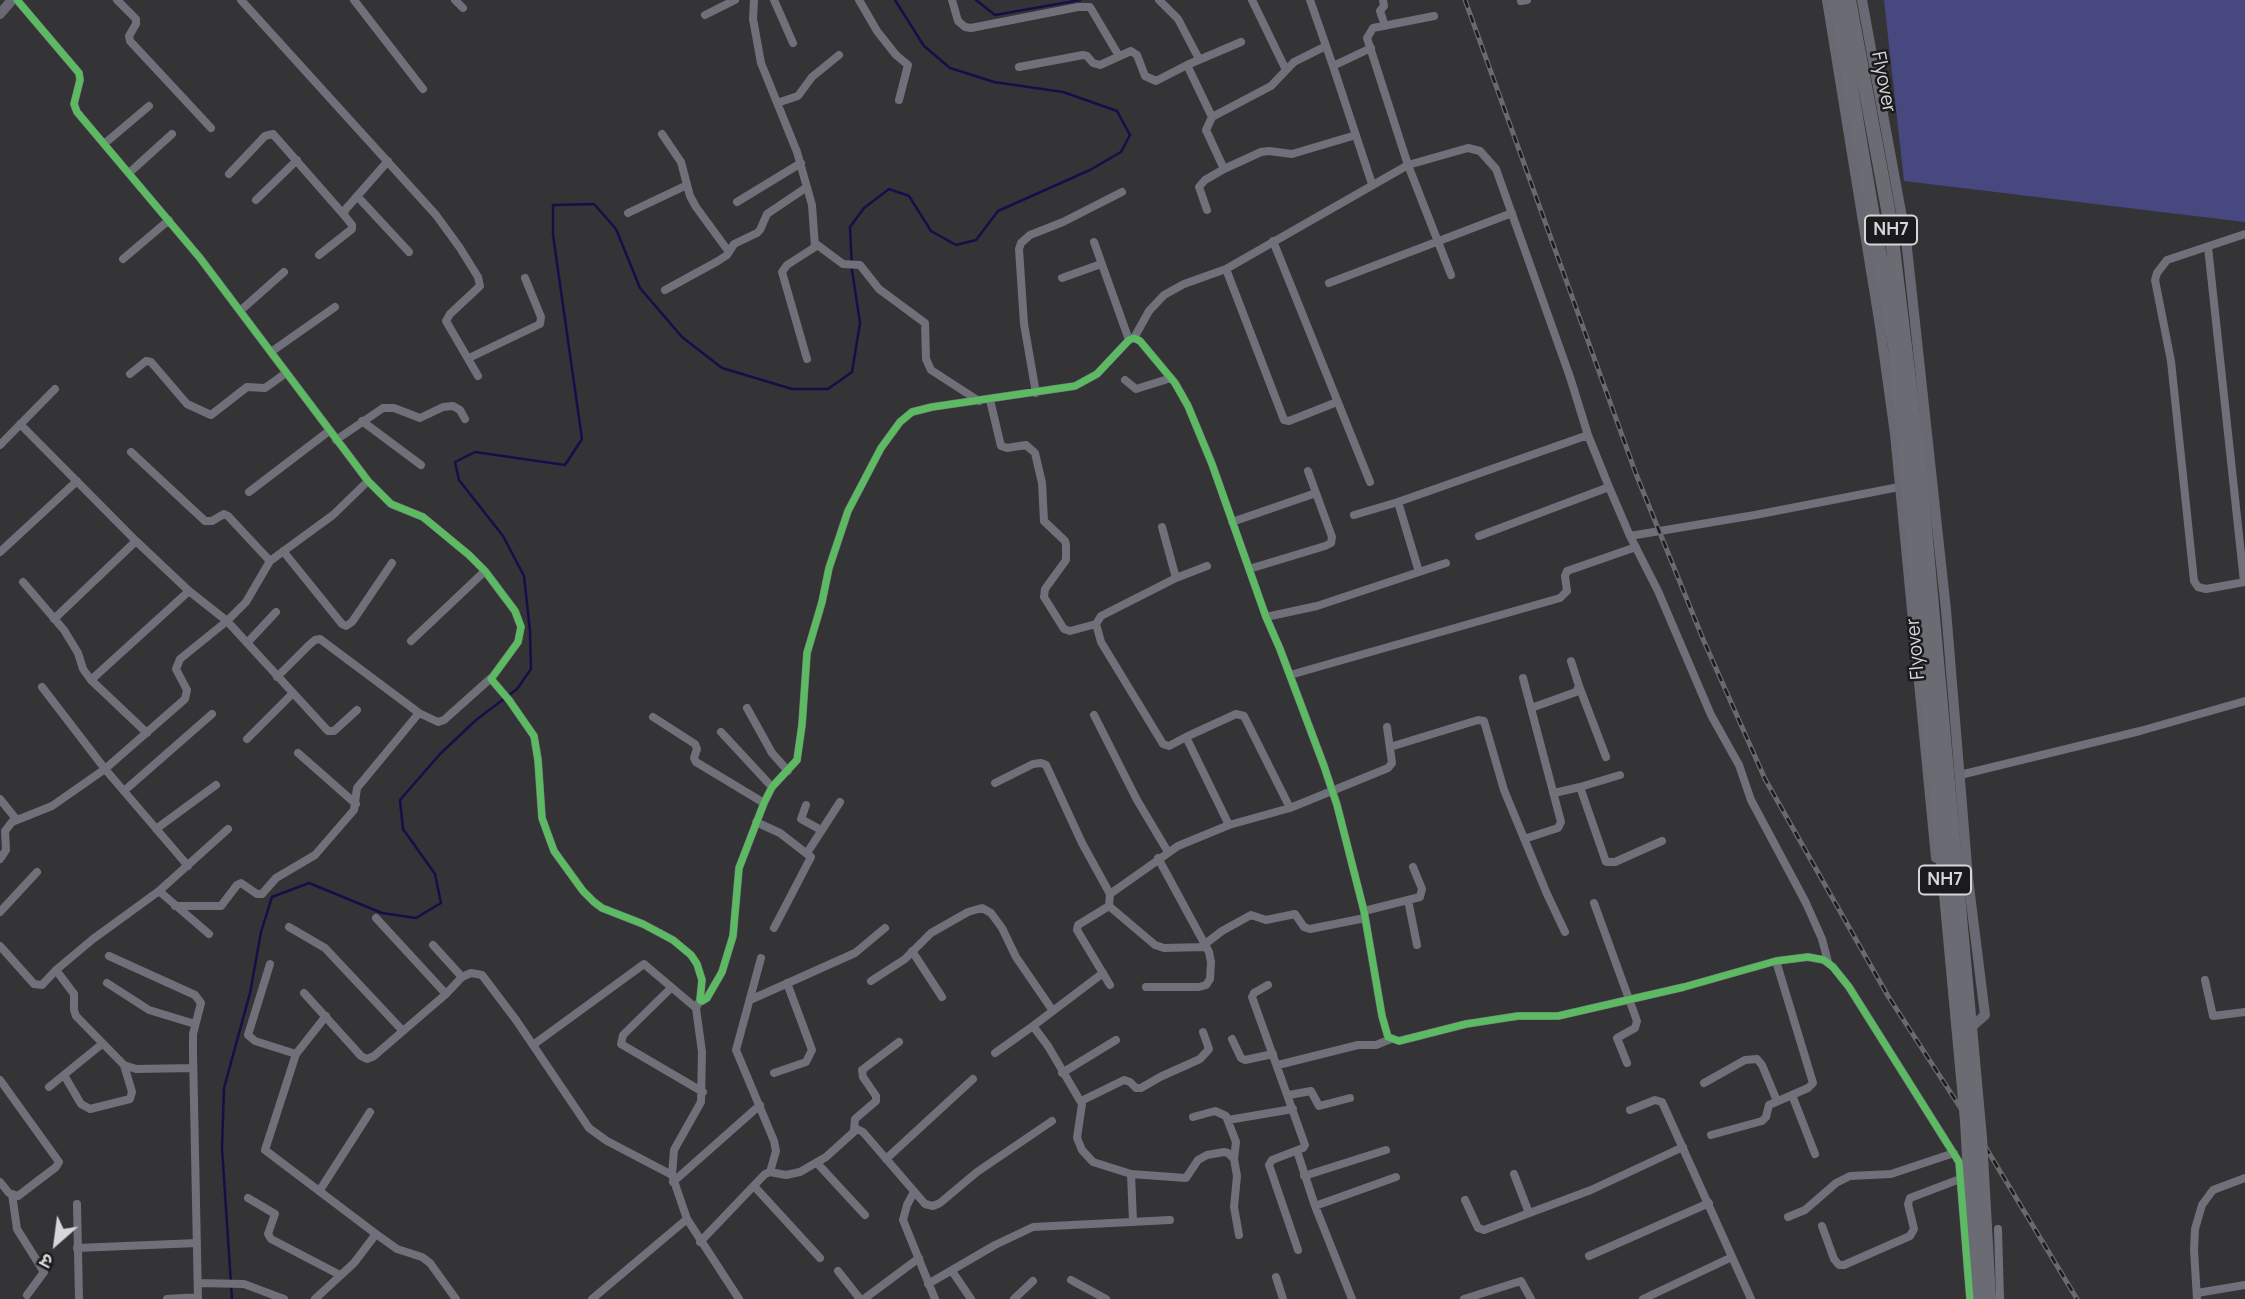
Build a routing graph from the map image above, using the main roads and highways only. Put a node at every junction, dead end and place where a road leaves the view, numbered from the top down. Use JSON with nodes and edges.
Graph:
{"nodes":[{"id":1,"x":1836,"y":0,"type":"edge"},
{"id":2,"x":1849,"y":0,"type":"edge"},
{"id":3,"x":1913,"y":461,"type":"junction"},
{"id":4,"x":1977,"y":1299,"type":"edge"},
{"id":5,"x":1989,"y":1299,"type":"edge"}],
"edges":[{"from":1,"to":3,"type":"highway","name":"Flyover","number":"NH7"},
{"from":2,"to":3,"type":"highway","name":"Flyover","number":"NH7"},
{"from":3,"to":4,"type":"highway","name":"Flyover","number":"NH7","bridge":true},
{"from":3,"to":5,"type":"highway","name":"Flyover","number":"NH7","bridge":true}]}
